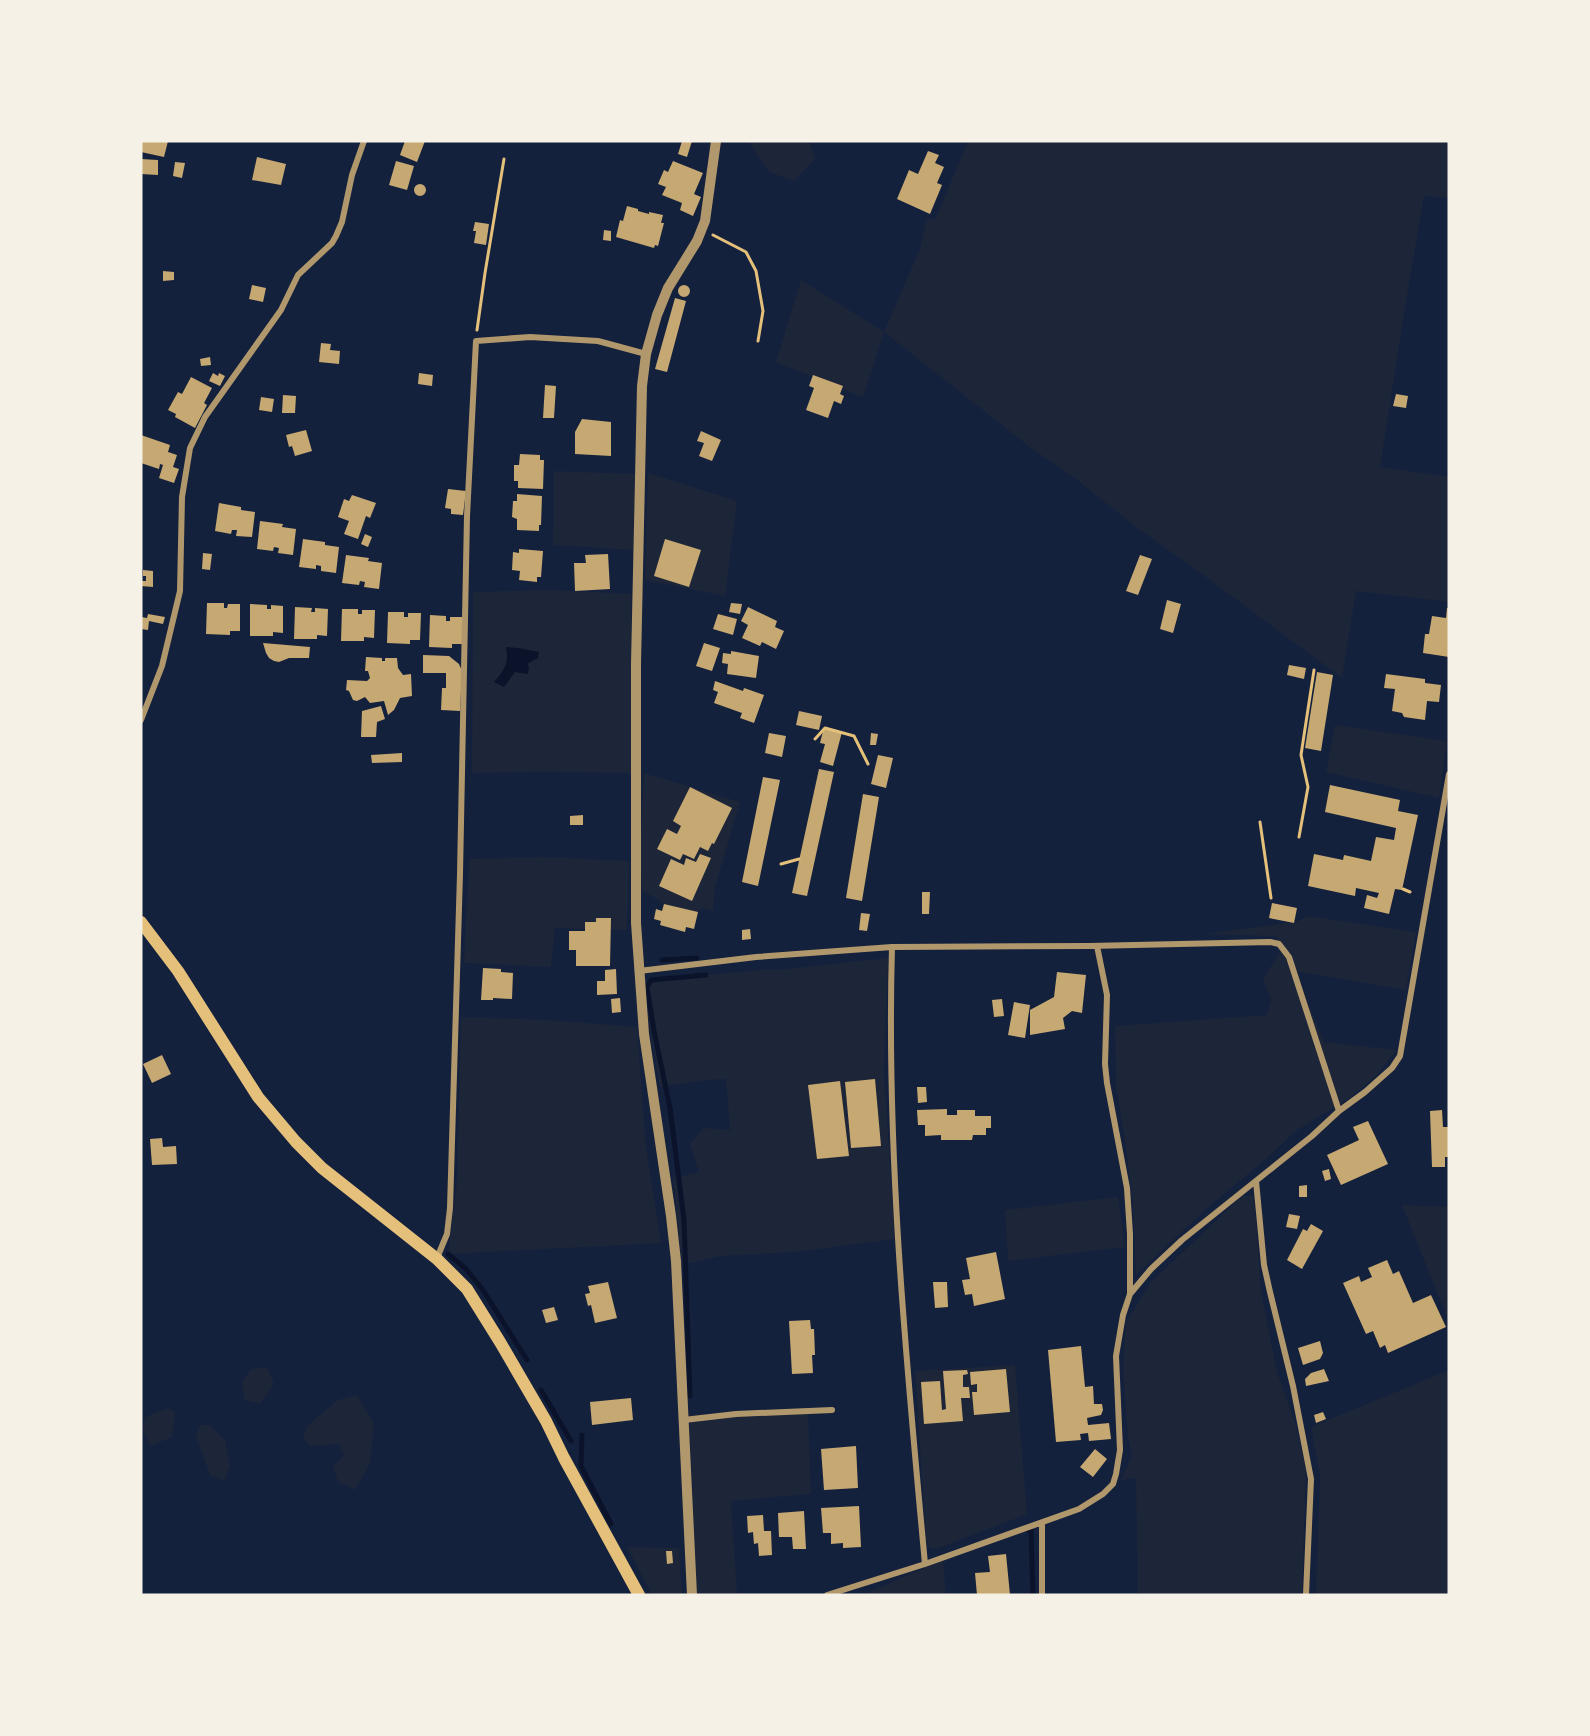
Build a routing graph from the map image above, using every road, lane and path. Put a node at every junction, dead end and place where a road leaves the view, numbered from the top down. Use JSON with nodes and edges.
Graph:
{"nodes":[{"id":1,"x":364,"y":141,"type":"edge"},
{"id":2,"x":716,"y":141,"type":"edge"},
{"id":3,"x":504,"y":159,"type":"dead end"},
{"id":4,"x":697,"y":241,"type":"junction"},
{"id":5,"x":476,"y":341,"type":"junction"},
{"id":6,"x":758,"y":341,"type":"dead end"},
{"id":7,"x":646,"y":354,"type":"junction"},
{"id":8,"x":1314,"y":670,"type":"dead end"},
{"id":9,"x":141,"y":720,"type":"edge"},
{"id":10,"x":815,"y":739,"type":"dead end"},
{"id":11,"x":868,"y":764,"type":"dead end"},
{"id":12,"x":1449,"y":774,"type":"edge"},
{"id":13,"x":1260,"y":822,"type":"dead end"},
{"id":14,"x":1299,"y":837,"type":"dead end"},
{"id":15,"x":799,"y":860,"type":"dead end"},
{"id":16,"x":781,"y":864,"type":"dead end"},
{"id":17,"x":1403,"y":889,"type":"dead end"},
{"id":18,"x":1410,"y":892,"type":"dead end"},
{"id":19,"x":1271,"y":897,"type":"dead end"},
{"id":20,"x":141,"y":922,"type":"edge"},
{"id":21,"x":1097,"y":946,"type":"junction"},
{"id":22,"x":892,"y":947,"type":"junction"},
{"id":23,"x":639,"y":971,"type":"junction"},
{"id":24,"x":1340,"y":1112,"type":"junction"},
{"id":25,"x":1256,"y":1181,"type":"junction"},
{"id":26,"x":436,"y":1259,"type":"junction"},
{"id":27,"x":1130,"y":1294,"type":"junction"},
{"id":28,"x":832,"y":1410,"type":"dead end"},
{"id":29,"x":684,"y":1420,"type":"junction"},
{"id":30,"x":1042,"y":1522,"type":"junction"},
{"id":31,"x":925,"y":1564,"type":"junction"},
{"id":32,"x":639,"y":1595,"type":"edge"},
{"id":33,"x":692,"y":1595,"type":"edge"},
{"id":34,"x":827,"y":1595,"type":"edge"},
{"id":35,"x":1042,"y":1595,"type":"edge"},
{"id":36,"x":1306,"y":1595,"type":"edge"}],
"edges":[{"from":1,"to":9,"type":"street"},
{"from":2,"to":4,"type":"street"},
{"from":3,"to":5,"type":"path"},
{"from":4,"to":6,"type":"path"},
{"from":4,"to":7,"type":"street"},
{"from":5,"to":7,"type":"street"},
{"from":5,"to":26,"type":"street"},
{"from":7,"to":23,"type":"street"},
{"from":8,"to":14,"type":"path"},
{"from":10,"to":11,"type":"path"},
{"from":12,"to":24,"type":"street"},
{"from":13,"to":19,"type":"path"},
{"from":15,"to":16,"type":"path"},
{"from":17,"to":18,"type":"path"},
{"from":20,"to":26,"type":"main road"},
{"from":21,"to":22,"type":"street"},
{"from":21,"to":24,"type":"street"},
{"from":21,"to":27,"type":"street"},
{"from":22,"to":23,"type":"street"},
{"from":22,"to":31,"type":"street"},
{"from":23,"to":29,"type":"street"},
{"from":24,"to":25,"type":"street"},
{"from":25,"to":27,"type":"street"},
{"from":25,"to":36,"type":"street"},
{"from":26,"to":32,"type":"main road"},
{"from":27,"to":30,"type":"street"},
{"from":28,"to":29,"type":"street"},
{"from":29,"to":33,"type":"street"},
{"from":30,"to":31,"type":"street"},
{"from":30,"to":35,"type":"street"},
{"from":31,"to":34,"type":"street"}]}
